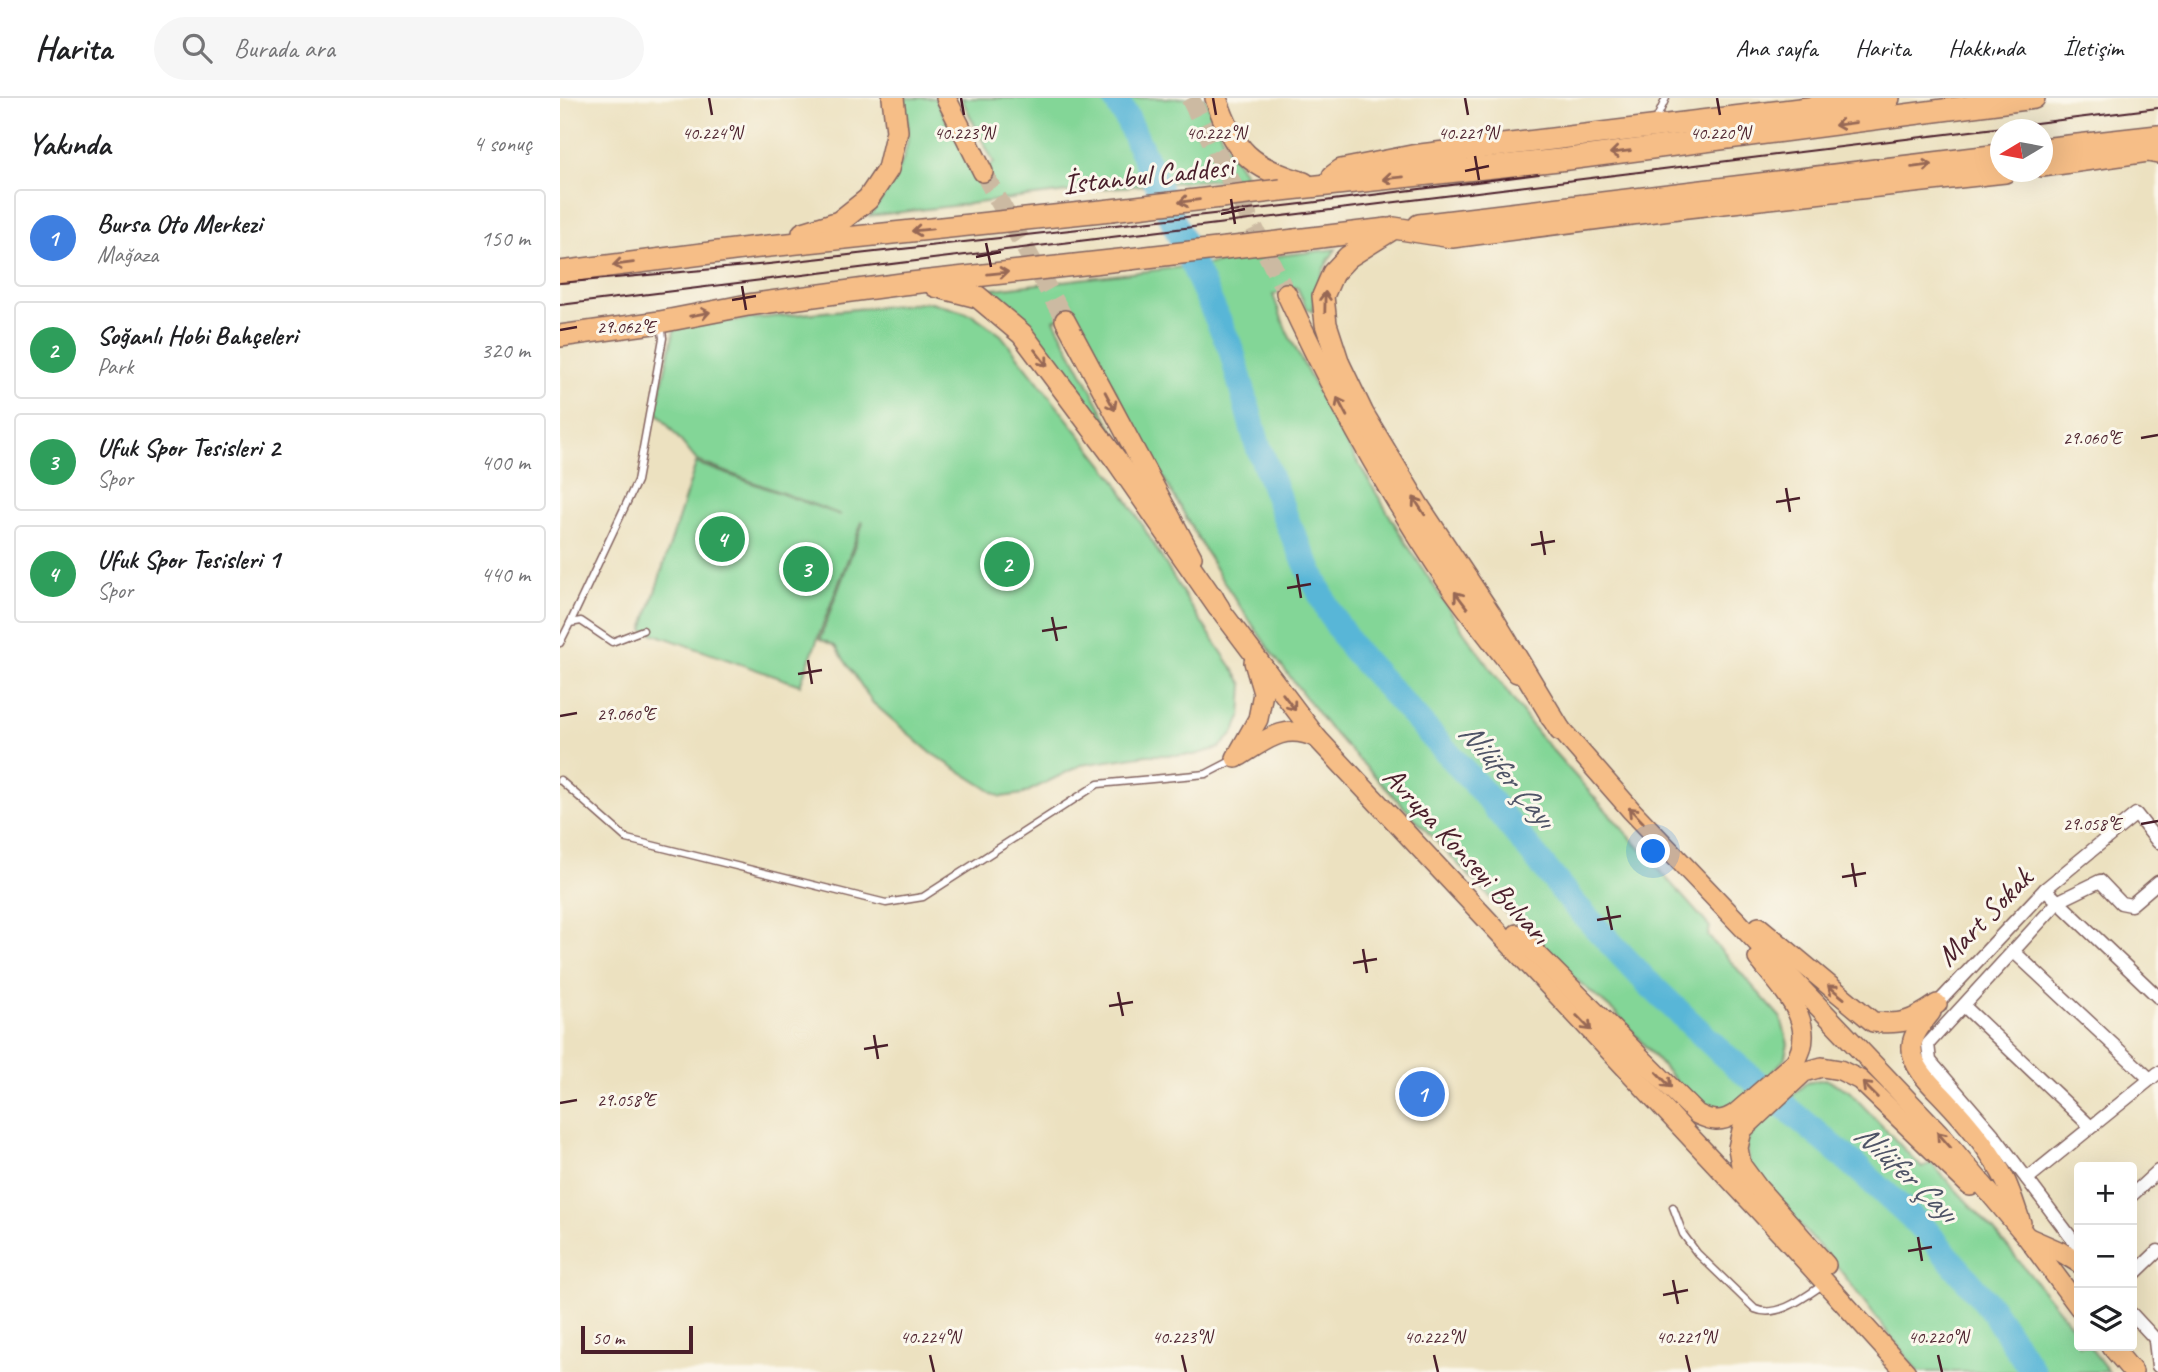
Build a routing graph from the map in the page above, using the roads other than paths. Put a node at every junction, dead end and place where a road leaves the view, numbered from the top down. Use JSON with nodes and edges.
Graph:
{"nodes":[{"id":1,"x":893,"y":98,"type":"edge"},
{"id":2,"x":946,"y":98,"type":"edge"},
{"id":3,"x":1216,"y":98,"type":"edge"},
{"id":4,"x":1667,"y":98,"type":"edge"},
{"id":5,"x":1889,"y":98,"type":"edge"},
{"id":6,"x":2034,"y":98,"type":"edge"},
{"id":7,"x":1831,"y":102,"type":"edge"},
{"id":8,"x":1653,"y":126,"type":"junction"},
{"id":9,"x":2152,"y":138,"type":"edge"},
{"id":10,"x":2053,"y":148,"type":"edge"},
{"id":11,"x":2158,"y":153,"type":"edge"},
{"id":12,"x":1990,"y":156,"type":"edge"},
{"id":13,"x":2053,"y":164,"type":"edge"},
{"id":14,"x":983,"y":172,"type":"tunnel mouth"},
{"id":15,"x":1990,"y":174,"type":"edge"},
{"id":16,"x":1315,"y":186,"type":"junction"},
{"id":17,"x":1394,"y":228,"type":"junction"},
{"id":18,"x":750,"y":248,"type":"junction"},
{"id":19,"x":560,"y":272,"type":"edge"},
{"id":20,"x":902,"y":284,"type":"junction"},
{"id":21,"x":1286,"y":293,"type":"tunnel mouth"},
{"id":22,"x":1065,"y":320,"type":"tunnel mouth"},
{"id":23,"x":660,"y":322,"type":"junction"},
{"id":24,"x":560,"y":336,"type":"edge"},
{"id":25,"x":1219,"y":608,"type":"junction"},
{"id":26,"x":570,"y":624,"type":"junction"},
{"id":27,"x":643,"y":630,"type":"dead end"},
{"id":28,"x":560,"y":643,"type":"edge"},
{"id":29,"x":1251,"y":651,"type":"junction"},
{"id":30,"x":1560,"y":730,"type":"junction"},
{"id":31,"x":1317,"y":738,"type":"junction"},
{"id":32,"x":1236,"y":758,"type":"junction"},
{"id":33,"x":560,"y":780,"type":"edge"},
{"id":34,"x":2158,"y":842,"type":"edge"},
{"id":35,"x":1436,"y":866,"type":"junction"},
{"id":36,"x":1693,"y":873,"type":"junction"},
{"id":37,"x":2158,"y":882,"type":"edge"},
{"id":38,"x":2045,"y":889,"type":"junction"},
{"id":39,"x":2059,"y":901,"type":"junction"},
{"id":40,"x":2013,"y":951,"type":"junction"},
{"id":41,"x":2158,"y":997,"type":"edge"},
{"id":42,"x":1937,"y":1004,"type":"junction"},
{"id":43,"x":1964,"y":1006,"type":"junction"},
{"id":44,"x":1873,"y":1022,"type":"junction"},
{"id":45,"x":1914,"y":1059,"type":"junction"},
{"id":46,"x":1799,"y":1067,"type":"junction"},
{"id":47,"x":2154,"y":1076,"type":"edge"},
{"id":48,"x":1739,"y":1122,"type":"junction"},
{"id":49,"x":2091,"y":1127,"type":"junction"},
{"id":50,"x":2158,"y":1171,"type":"edge"},
{"id":51,"x":2027,"y":1179,"type":"junction"},
{"id":52,"x":2137,"y":1190,"type":"edge"},
{"id":53,"x":1673,"y":1208,"type":"dead end"},
{"id":54,"x":2026,"y":1237,"type":"junction"},
{"id":55,"x":2074,"y":1242,"type":"edge"},
{"id":56,"x":2074,"y":1250,"type":"edge"},
{"id":57,"x":2158,"y":1251,"type":"edge"},
{"id":58,"x":2137,"y":1271,"type":"edge"},
{"id":59,"x":1826,"y":1283,"type":"junction"},
{"id":60,"x":2074,"y":1300,"type":"edge"},
{"id":61,"x":2137,"y":1319,"type":"edge"},
{"id":62,"x":2157,"y":1341,"type":"edge"},
{"id":63,"x":2114,"y":1351,"type":"edge"},
{"id":64,"x":2158,"y":1366,"type":"edge"},
{"id":65,"x":1903,"y":1368,"type":"edge"},
{"id":66,"x":2133,"y":1372,"type":"edge"}],
"edges":[{"from":1,"to":18,"type":"highway"},
{"from":2,"to":14,"type":"main road"},
{"from":3,"to":16,"type":"highway"},
{"from":4,"to":8,"type":"lane"},
{"from":5,"to":7,"type":"highway"},
{"from":6,"to":16,"type":"highway","name":"İstanbul Caddesi","one_way":true},
{"from":7,"to":8,"type":"highway"},
{"from":8,"to":16,"type":"highway"},
{"from":9,"to":10,"type":"highway"},
{"from":11,"to":13,"type":"highway"},
{"from":17,"to":12,"type":"highway","one_way":true},
{"from":15,"to":17,"type":"highway"},
{"from":16,"to":18,"type":"highway","name":"İstanbul Caddesi","one_way":true,"bridge":true},
{"from":20,"to":17,"type":"highway","one_way":true,"bridge":true},
{"from":30,"to":17,"type":"highway","one_way":true},
{"from":18,"to":19,"type":"highway","name":"İstanbul Caddesi","one_way":true},
{"from":23,"to":20,"type":"highway","one_way":true},
{"from":20,"to":25,"type":"highway","one_way":true},
{"from":30,"to":21,"type":"main road","one_way":true},
{"from":22,"to":25,"type":"main road","name":"Avrupa Konseyi Bulvarı","one_way":true},
{"from":23,"to":24,"type":"highway"},
{"from":23,"to":26,"type":"lane"},
{"from":25,"to":29,"type":"main road","name":"Avrupa Konseyi Bulvarı"},
{"from":26,"to":27,"type":"lane"},
{"from":26,"to":28,"type":"lane"},
{"from":29,"to":31,"type":"main road","name":"Avrupa Konseyi Bulvarı","one_way":true},
{"from":29,"to":32,"type":"main road"},
{"from":36,"to":30,"type":"main road","one_way":true},
{"from":31,"to":32,"type":"main road"},
{"from":31,"to":35,"type":"main road","name":"Avrupa Konseyi Bulvarı"},
{"from":32,"to":33,"type":"lane"},
{"from":34,"to":38,"type":"street","name":"Mart Sokak"},
{"from":35,"to":48,"type":"main road","one_way":true},
{"from":35,"to":59,"type":"main road","name":"Avrupa Konseyi Bulvarı","one_way":true},
{"from":44,"to":36,"type":"main road","one_way":true},
{"from":36,"to":46,"type":"main road"},
{"from":54,"to":36,"type":"main road","one_way":true},
{"from":37,"to":39,"type":"street"},
{"from":38,"to":39,"type":"street"},
{"from":38,"to":42,"type":"street","name":"Mart Sokak"},
{"from":39,"to":40,"type":"street","name":"Mart Sokak"},
{"from":39,"to":41,"type":"street"},
{"from":40,"to":43,"type":"street","name":"Mart Sokak"},
{"from":40,"to":47,"type":"street"},
{"from":42,"to":44,"type":"main road"},
{"from":42,"to":45,"type":"main road"},
{"from":43,"to":49,"type":"street"},
{"from":43,"to":51,"type":"street","name":"Mart Sokak"},
{"from":44,"to":45,"type":"main road"},
{"from":45,"to":54,"type":"main road"},
{"from":46,"to":48,"type":"main road"},
{"from":54,"to":46,"type":"main road","one_way":true},
{"from":47,"to":49,"type":"street"},
{"from":48,"to":65,"type":"main road"},
{"from":49,"to":51,"type":"street"},
{"from":50,"to":52,"type":"street"},
{"from":51,"to":55,"type":"street"},
{"from":53,"to":59,"type":"lane"},
{"from":54,"to":56,"type":"main road"},
{"from":54,"to":60,"type":"main road"},
{"from":57,"to":58,"type":"street"},
{"from":59,"to":65,"type":"main road","name":"Avrupa Konseyi Bulvarı"},
{"from":61,"to":62,"type":"street"},
{"from":62,"to":64,"type":"street"},
{"from":63,"to":66,"type":"main road"}]}
